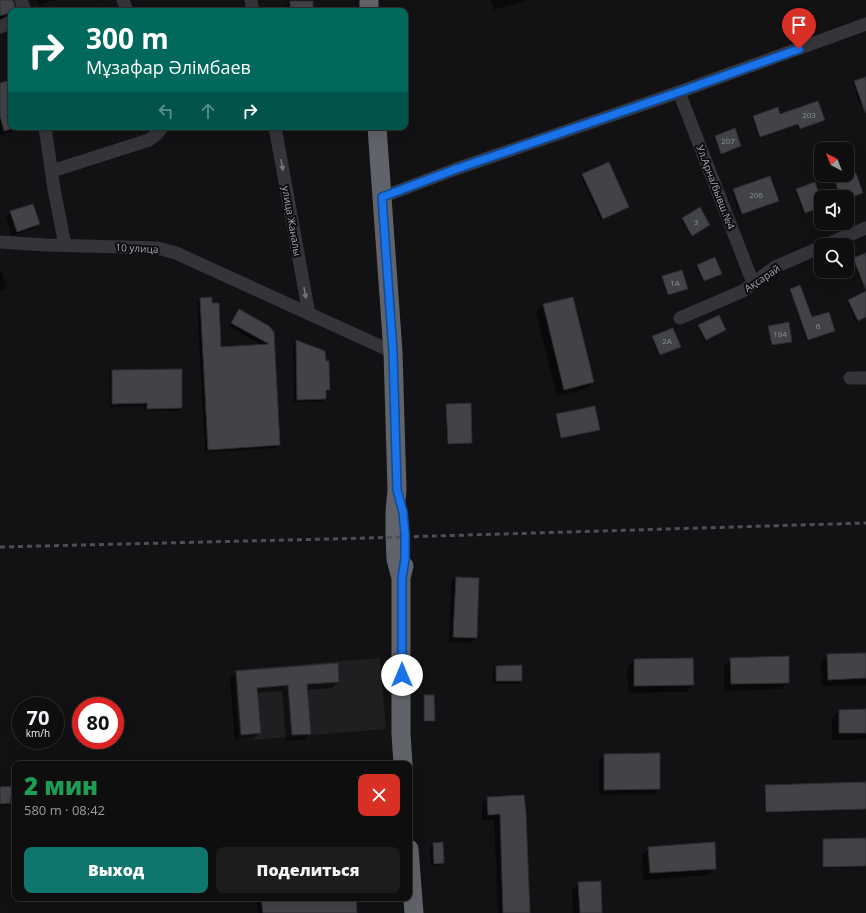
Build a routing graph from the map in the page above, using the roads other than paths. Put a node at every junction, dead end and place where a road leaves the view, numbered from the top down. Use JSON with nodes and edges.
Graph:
{"nodes":[{"id":1,"x":866,"y":24,"type":"edge"},
{"id":2,"x":679,"y":92,"type":"junction"},
{"id":3,"x":45,"y":130,"type":"edge"},
{"id":4,"x":160,"y":130,"type":"edge"},
{"id":5,"x":276,"y":130,"type":"edge"},
{"id":6,"x":377,"y":130,"type":"edge"},
{"id":7,"x":52,"y":171,"type":"junction"},
{"id":8,"x":382,"y":197,"type":"junction"},
{"id":9,"x":866,"y":228,"type":"edge"},
{"id":10,"x":842,"y":238,"type":"edge"},
{"id":11,"x":0,"y":242,"type":"edge"},
{"id":12,"x":65,"y":245,"type":"junction"},
{"id":13,"x":814,"y":250,"type":"edge"},
{"id":14,"x":753,"y":283,"type":"junction"},
{"id":15,"x":309,"y":314,"type":"junction"},
{"id":16,"x":680,"y":318,"type":"dead end"},
{"id":17,"x":393,"y":352,"type":"junction"},
{"id":18,"x":850,"y":378,"type":"dead end"},
{"id":19,"x":866,"y":378,"type":"edge"},
{"id":20,"x":403,"y":761,"type":"edge"},
{"id":21,"x":412,"y":898,"type":"edge"},
{"id":22,"x":407,"y":901,"type":"edge"},
{"id":23,"x":405,"y":913,"type":"edge"},
{"id":24,"x":414,"y":913,"type":"edge"}],
"edges":[{"from":1,"to":2,"type":"street"},
{"from":2,"to":8,"type":"street"},
{"from":2,"to":14,"type":"street","name":"Ул.Арна/бывш.№4"},
{"from":3,"to":7,"type":"street"},
{"from":4,"to":7,"type":"street"},
{"from":5,"to":15,"type":"street","name":"улица Жаналы","one_way":true},
{"from":6,"to":8,"type":"highway"},
{"from":7,"to":12,"type":"street"},
{"from":8,"to":17,"type":"highway"},
{"from":9,"to":10,"type":"street"},
{"from":11,"to":12,"type":"street","name":"10 улица"},
{"from":12,"to":15,"type":"street","name":"10 улица"},
{"from":13,"to":14,"type":"street","name":"Ақсарай"},
{"from":14,"to":16,"type":"street","name":"Ақсарай"},
{"from":15,"to":17,"type":"street","name":"10 улица"},
{"from":17,"to":20,"type":"highway"},
{"from":18,"to":19,"type":"street"},
{"from":21,"to":24,"type":"highway"},
{"from":22,"to":23,"type":"highway"}]}
